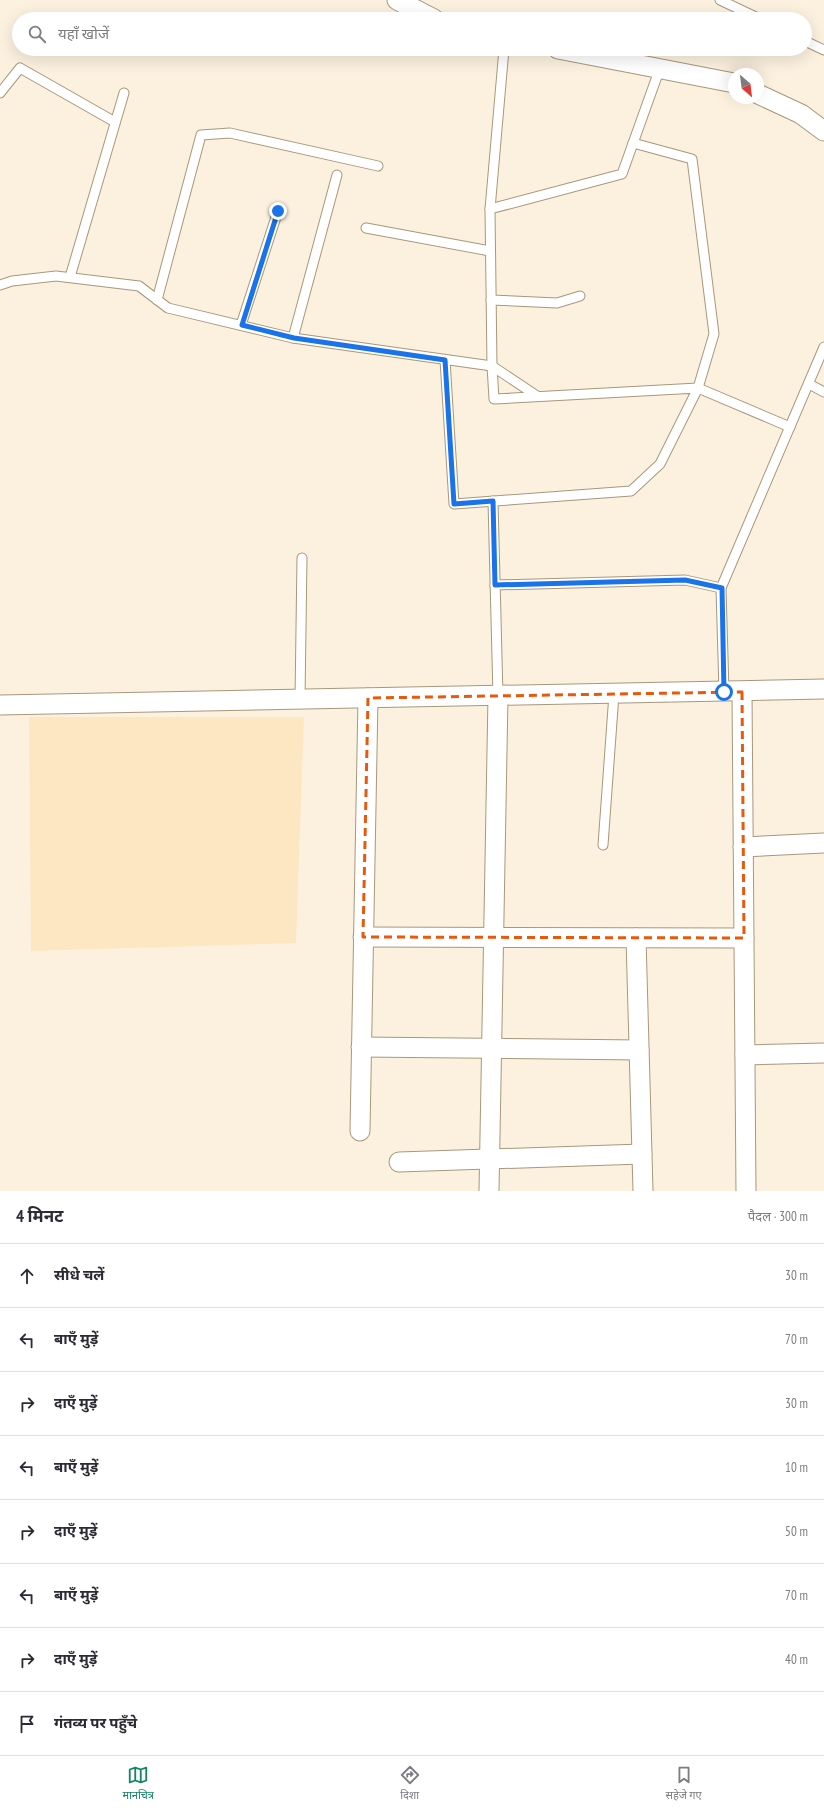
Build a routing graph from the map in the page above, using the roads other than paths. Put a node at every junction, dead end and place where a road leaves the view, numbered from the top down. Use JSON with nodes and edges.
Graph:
{"nodes":[{"id":1,"x":398,"y":0,"type":"edge"},
{"id":2,"x":720,"y":0,"type":"edge"},
{"id":3,"x":421,"y":12,"type":"edge"},
{"id":4,"x":745,"y":12,"type":"edge"},
{"id":5,"x":812,"y":44,"type":"edge"},
{"id":6,"x":824,"y":50,"type":"edge"},
{"id":7,"x":503,"y":56,"type":"edge"},
{"id":8,"x":596,"y":56,"type":"edge"},
{"id":9,"x":660,"y":68,"type":"junction"},
{"id":10,"x":728,"y":82,"type":"edge"},
{"id":11,"x":0,"y":93,"type":"edge"},
{"id":12,"x":124,"y":93,"type":"dead end"},
{"id":13,"x":764,"y":97,"type":"edge"},
{"id":14,"x":115,"y":122,"type":"junction"},
{"id":15,"x":824,"y":131,"type":"edge"},
{"id":16,"x":633,"y":143,"type":"junction"},
{"id":17,"x":378,"y":166,"type":"dead end"},
{"id":18,"x":337,"y":175,"type":"dead end"},
{"id":19,"x":490,"y":209,"type":"junction"},
{"id":20,"x":278,"y":211,"type":"dead end"},
{"id":21,"x":366,"y":228,"type":"dead end"},
{"id":22,"x":490,"y":251,"type":"junction"},
{"id":23,"x":70,"y":277,"type":"junction"},
{"id":24,"x":0,"y":285,"type":"edge"},
{"id":25,"x":580,"y":296,"type":"dead end"},
{"id":26,"x":157,"y":300,"type":"junction"},
{"id":27,"x":491,"y":300,"type":"junction"},
{"id":28,"x":242,"y":325,"type":"junction"},
{"id":29,"x":294,"y":338,"type":"junction"},
{"id":30,"x":824,"y":347,"type":"edge"},
{"id":31,"x":445,"y":360,"type":"junction"},
{"id":32,"x":492,"y":366,"type":"junction"},
{"id":33,"x":809,"y":384,"type":"junction"},
{"id":34,"x":698,"y":388,"type":"junction"},
{"id":35,"x":824,"y":392,"type":"edge"},
{"id":36,"x":537,"y":396,"type":"junction"},
{"id":37,"x":790,"y":427,"type":"junction"},
{"id":38,"x":493,"y":501,"type":"junction"},
{"id":39,"x":302,"y":558,"type":"dead end"},
{"id":40,"x":495,"y":585,"type":"junction"},
{"id":41,"x":722,"y":588,"type":"junction"},
{"id":42,"x":824,"y":689,"type":"edge"},
{"id":43,"x":733,"y":692,"type":"junction"},
{"id":44,"x":614,"y":694,"type":"junction"},
{"id":45,"x":498,"y":696,"type":"junction"},
{"id":46,"x":368,"y":698,"type":"junction"},
{"id":47,"x":300,"y":699,"type":"junction"},
{"id":48,"x":0,"y":705,"type":"edge"},
{"id":49,"x":824,"y":843,"type":"edge"},
{"id":50,"x":604,"y":845,"type":"dead end"},
{"id":51,"x":743,"y":847,"type":"junction"},
{"id":52,"x":363,"y":937,"type":"junction"},
{"id":53,"x":494,"y":937,"type":"junction"},
{"id":54,"x":636,"y":938,"type":"junction"},
{"id":55,"x":744,"y":938,"type":"junction"},
{"id":56,"x":361,"y":1047,"type":"junction"},
{"id":57,"x":492,"y":1048,"type":"junction"},
{"id":58,"x":640,"y":1050,"type":"junction"},
{"id":59,"x":824,"y":1053,"type":"edge"},
{"id":60,"x":745,"y":1055,"type":"junction"},
{"id":61,"x":360,"y":1131,"type":"dead end"},
{"id":62,"x":642,"y":1154,"type":"junction"},
{"id":63,"x":490,"y":1159,"type":"junction"},
{"id":64,"x":399,"y":1162,"type":"dead end"},
{"id":65,"x":489,"y":1191,"type":"edge"},
{"id":66,"x":643,"y":1191,"type":"edge"},
{"id":67,"x":746,"y":1191,"type":"edge"}],
"edges":[{"from":1,"to":3,"type":"street"},
{"from":2,"to":4,"type":"lane"},
{"from":5,"to":6,"type":"lane"},
{"from":7,"to":19,"type":"lane"},
{"from":8,"to":9,"type":"street"},
{"from":9,"to":10,"type":"street"},
{"from":9,"to":16,"type":"lane"},
{"from":11,"to":14,"type":"lane"},
{"from":12,"to":14,"type":"lane"},
{"from":13,"to":15,"type":"street"},
{"from":14,"to":23,"type":"lane"},
{"from":16,"to":19,"type":"lane"},
{"from":16,"to":34,"type":"lane"},
{"from":17,"to":26,"type":"lane"},
{"from":18,"to":29,"type":"lane"},
{"from":19,"to":22,"type":"lane"},
{"from":20,"to":28,"type":"lane"},
{"from":21,"to":22,"type":"lane"},
{"from":22,"to":27,"type":"lane"},
{"from":23,"to":24,"type":"lane"},
{"from":23,"to":26,"type":"lane"},
{"from":25,"to":27,"type":"lane"},
{"from":26,"to":28,"type":"lane"},
{"from":27,"to":32,"type":"lane"},
{"from":28,"to":29,"type":"lane"},
{"from":29,"to":31,"type":"lane"},
{"from":30,"to":33,"type":"lane"},
{"from":31,"to":32,"type":"lane"},
{"from":31,"to":38,"type":"lane"},
{"from":32,"to":36,"type":"lane"},
{"from":32,"to":36,"type":"lane"},
{"from":33,"to":35,"type":"lane"},
{"from":33,"to":37,"type":"lane"},
{"from":34,"to":36,"type":"lane"},
{"from":34,"to":37,"type":"lane"},
{"from":34,"to":38,"type":"lane"},
{"from":37,"to":41,"type":"lane"},
{"from":38,"to":40,"type":"lane"},
{"from":39,"to":47,"type":"lane"},
{"from":40,"to":41,"type":"lane"},
{"from":40,"to":45,"type":"lane"},
{"from":41,"to":43,"type":"lane"},
{"from":42,"to":43,"type":"street"},
{"from":43,"to":44,"type":"street"},
{"from":43,"to":51,"type":"street"},
{"from":44,"to":45,"type":"street"},
{"from":44,"to":50,"type":"lane"},
{"from":45,"to":46,"type":"street"},
{"from":45,"to":53,"type":"street"},
{"from":46,"to":47,"type":"street"},
{"from":46,"to":52,"type":"street"},
{"from":47,"to":48,"type":"street"},
{"from":49,"to":51,"type":"street"},
{"from":51,"to":55,"type":"street"},
{"from":52,"to":53,"type":"street"},
{"from":52,"to":56,"type":"street"},
{"from":53,"to":54,"type":"street"},
{"from":53,"to":57,"type":"street"},
{"from":54,"to":55,"type":"street"},
{"from":54,"to":58,"type":"street"},
{"from":55,"to":60,"type":"street"},
{"from":56,"to":57,"type":"street"},
{"from":56,"to":61,"type":"street"},
{"from":57,"to":58,"type":"street"},
{"from":57,"to":63,"type":"street"},
{"from":58,"to":62,"type":"street"},
{"from":59,"to":60,"type":"street"},
{"from":60,"to":67,"type":"street"},
{"from":62,"to":63,"type":"street"},
{"from":62,"to":66,"type":"street"},
{"from":63,"to":64,"type":"street"},
{"from":63,"to":65,"type":"street"}]}
